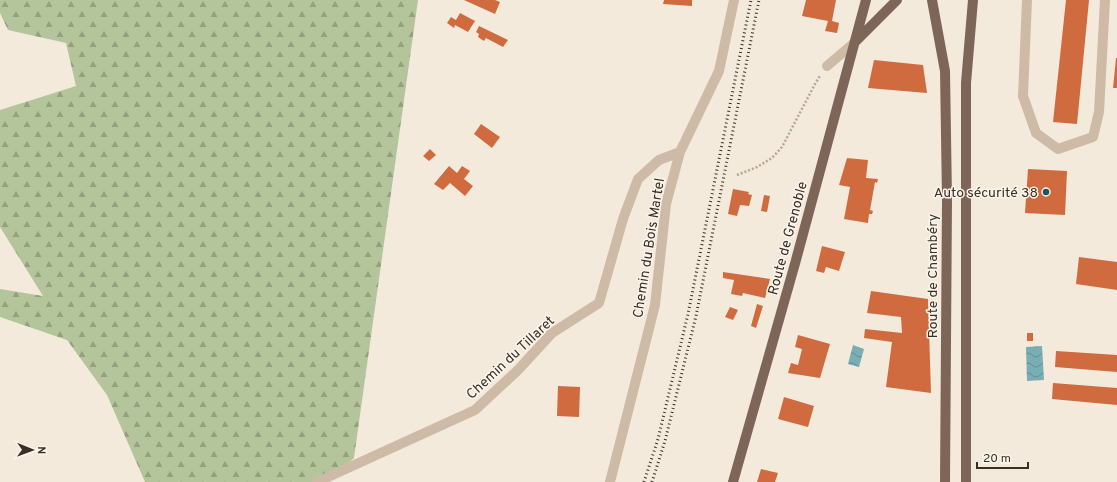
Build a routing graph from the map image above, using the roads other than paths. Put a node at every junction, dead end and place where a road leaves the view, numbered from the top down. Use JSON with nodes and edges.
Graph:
{"nodes":[{"id":1,"x":734,"y":0,"type":"edge"},
{"id":2,"x":866,"y":0,"type":"edge"},
{"id":3,"x":897,"y":0,"type":"edge"},
{"id":4,"x":932,"y":0,"type":"edge"},
{"id":5,"x":973,"y":0,"type":"edge"},
{"id":6,"x":1027,"y":0,"type":"edge"},
{"id":7,"x":1105,"y":0,"type":"edge"},
{"id":8,"x":854,"y":42,"type":"junction"},
{"id":9,"x":827,"y":66,"type":"road end"},
{"id":10,"x":680,"y":152,"type":"junction"},
{"id":11,"x":317,"y":482,"type":"edge"},
{"id":12,"x":610,"y":482,"type":"edge"},
{"id":13,"x":733,"y":482,"type":"edge"},
{"id":14,"x":945,"y":482,"type":"edge"},
{"id":15,"x":966,"y":482,"type":"edge"}],
"edges":[{"from":1,"to":10,"type":"street","name":"Chemin du Bois Martel"},
{"from":2,"to":8,"type":"main road","name":"Route de Grenoble"},
{"from":3,"to":8,"type":"main road"},
{"from":4,"to":14,"type":"main road","name":"Route de Chambéry"},
{"from":5,"to":15,"type":"main road"},
{"from":6,"to":7,"type":"street"},
{"from":8,"to":9,"type":"street"},
{"from":8,"to":13,"type":"main road","name":"Route de Grenoble"},
{"from":10,"to":11,"type":"street","name":"Chemin du Tillaret"},
{"from":10,"to":12,"type":"street","name":"Chemin du Bois Martel"}]}
